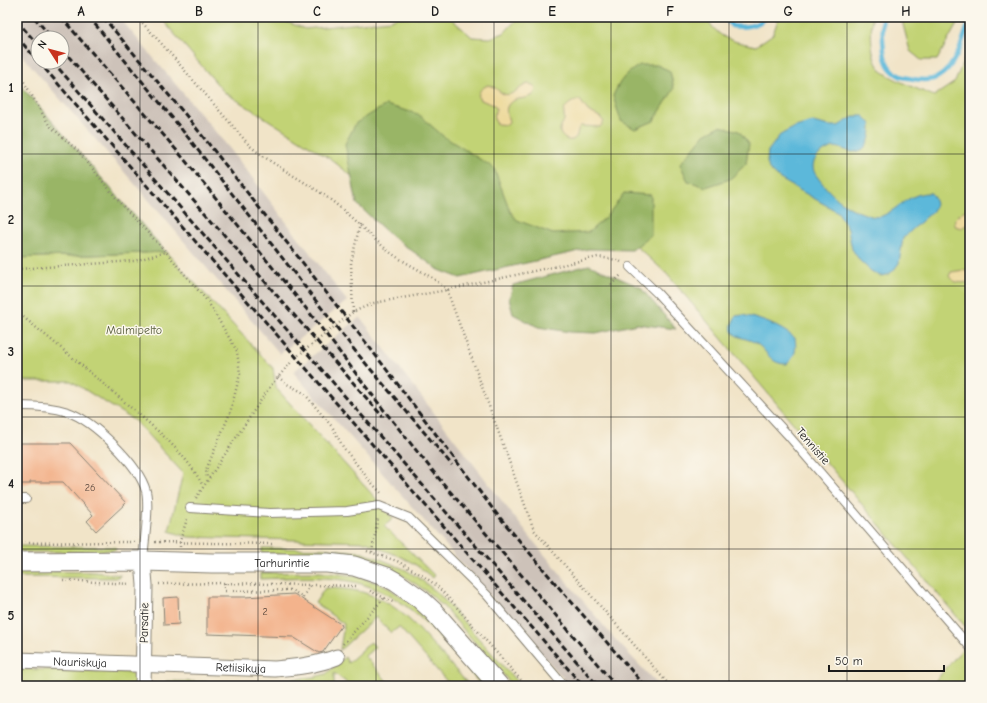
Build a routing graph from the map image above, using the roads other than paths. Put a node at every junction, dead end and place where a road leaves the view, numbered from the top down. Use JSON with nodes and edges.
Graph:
{"nodes":[{"id":1,"x":630,"y":267,"type":"road end"},
{"id":2,"x":20,"y":406,"type":"dead end"},
{"id":3,"x":17,"y":499,"type":"edge"},
{"id":4,"x":26,"y":499,"type":"dead end"},
{"id":5,"x":190,"y":508,"type":"road end"},
{"id":6,"x":143,"y":561,"type":"junction"},
{"id":7,"x":17,"y":562,"type":"edge"},
{"id":8,"x":970,"y":647,"type":"edge"},
{"id":9,"x":337,"y":657,"type":"road end"},
{"id":10,"x":17,"y":660,"type":"edge"},
{"id":11,"x":144,"y":663,"type":"junction"},
{"id":12,"x":143,"y":686,"type":"edge"},
{"id":13,"x":499,"y":686,"type":"edge"},
{"id":14,"x":564,"y":686,"type":"edge"}],
"edges":[{"from":1,"to":8,"type":"lane","name":"Tennistie"},
{"from":2,"to":6,"type":"lane"},
{"from":3,"to":4,"type":"lane"},
{"from":5,"to":14,"type":"lane"},
{"from":6,"to":7,"type":"street","name":"Tarhurintie"},
{"from":6,"to":11,"type":"street","name":"Parsatie"},
{"from":6,"to":13,"type":"street","name":"Tarhurintie"},
{"from":9,"to":11,"type":"street","name":"Retiisikuja"},
{"from":10,"to":11,"type":"street","name":"Nauriskuja"},
{"from":11,"to":12,"type":"street","name":"Parsatie"}]}
